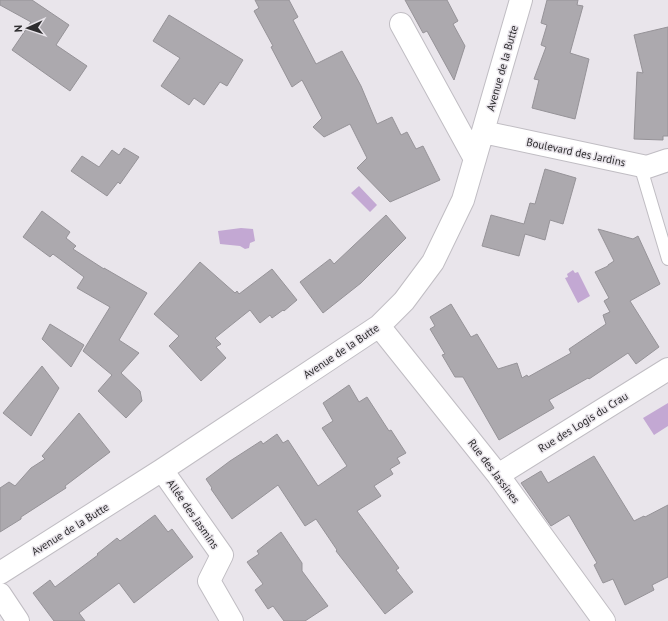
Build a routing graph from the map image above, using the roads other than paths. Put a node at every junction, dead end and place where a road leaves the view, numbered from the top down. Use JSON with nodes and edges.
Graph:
{"nodes":[{"id":1,"x":521,"y":0,"type":"edge"},
{"id":2,"x":400,"y":24,"type":"dead end"},
{"id":3,"x":483,"y":132,"type":"junction"},
{"id":4,"x":475,"y":159,"type":"junction"},
{"id":5,"x":668,"y":160,"type":"edge"},
{"id":6,"x":640,"y":165,"type":"junction"},
{"id":7,"x":668,"y":259,"type":"edge"},
{"id":8,"x":379,"y":326,"type":"junction"},
{"id":9,"x":668,"y":370,"type":"edge"},
{"id":10,"x":162,"y":470,"type":"junction"},
{"id":11,"x":498,"y":475,"type":"junction"},
{"id":12,"x":0,"y":573,"type":"edge"},
{"id":13,"x":0,"y":594,"type":"edge"},
{"id":14,"x":18,"y":621,"type":"edge"},
{"id":15,"x":232,"y":621,"type":"edge"},
{"id":16,"x":604,"y":621,"type":"edge"}],
"edges":[{"from":1,"to":3,"type":"street","name":"Avenue de la Butte"},
{"from":2,"to":4,"type":"street"},
{"from":3,"to":4,"type":"street","name":"Avenue de la Butte"},
{"from":3,"to":6,"type":"street","name":"Boulevard des Jardins"},
{"from":4,"to":8,"type":"street","name":"Avenue de la Butte"},
{"from":5,"to":6,"type":"street","name":"Boulevard des Jardins"},
{"from":6,"to":7,"type":"lane"},
{"from":8,"to":10,"type":"street","name":"Avenue de la Butte"},
{"from":8,"to":11,"type":"street","name":"Rue des Jassines"},
{"from":9,"to":11,"type":"street","name":"Rue des Logis du Crau"},
{"from":10,"to":12,"type":"street","name":"Avenue de la Butte"},
{"from":10,"to":15,"type":"street","name":"Allée des Jasmins"},
{"from":11,"to":16,"type":"street","name":"Rue des Jassines"},
{"from":13,"to":14,"type":"street"}]}
